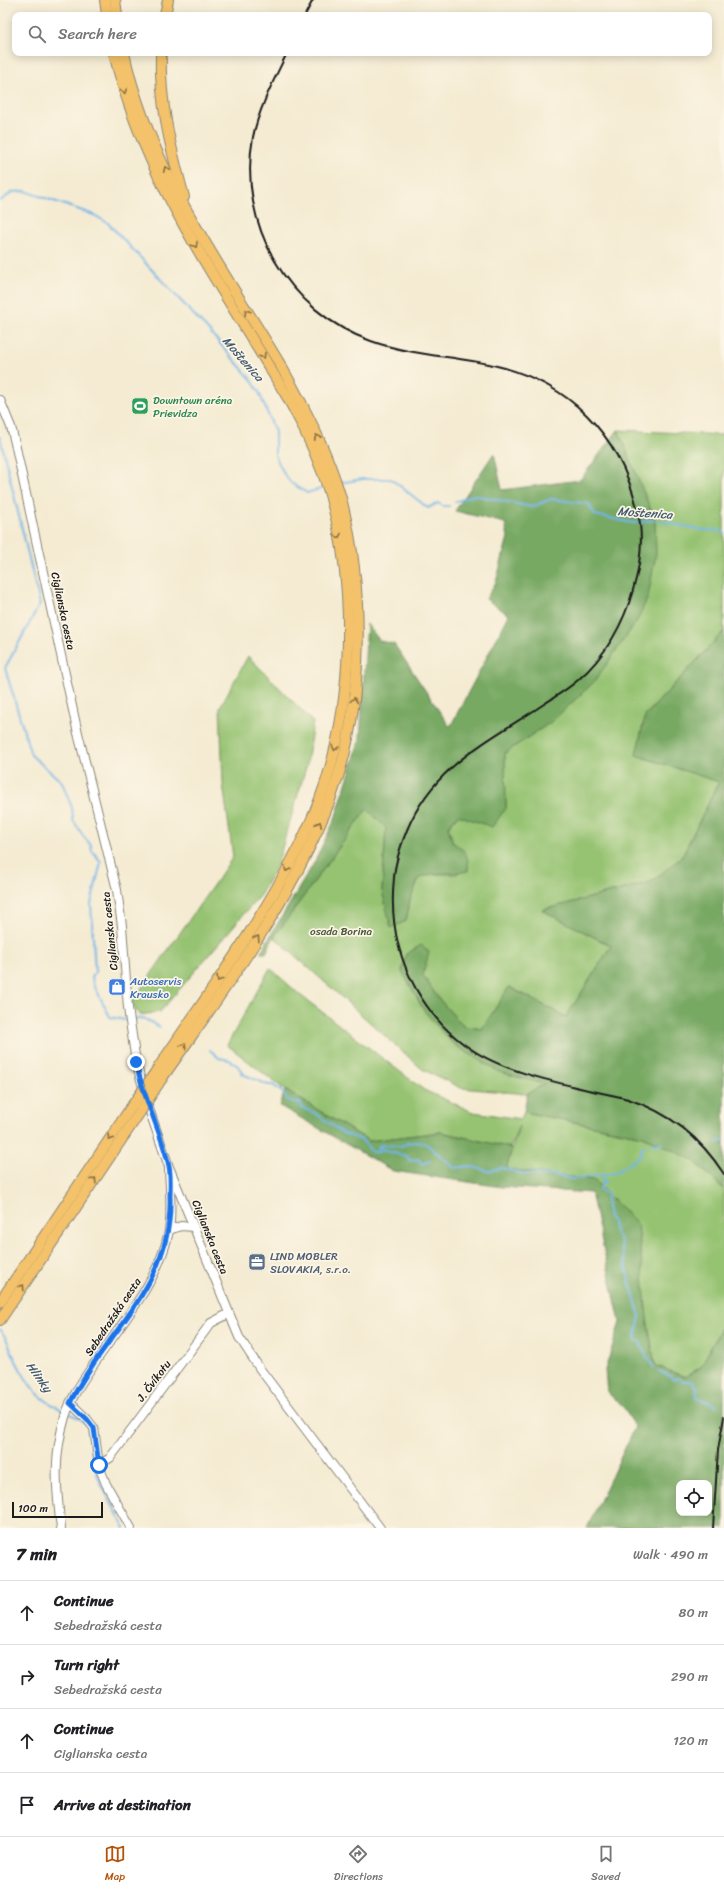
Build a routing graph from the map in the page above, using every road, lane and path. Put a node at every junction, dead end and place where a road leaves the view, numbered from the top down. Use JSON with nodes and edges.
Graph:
{"nodes":[{"id":1,"x":105,"y":0,"type":"edge"},
{"id":2,"x":115,"y":0,"type":"edge"},
{"id":3,"x":168,"y":0,"type":"edge"},
{"id":4,"x":107,"y":12,"type":"edge"},
{"id":5,"x":117,"y":12,"type":"edge"},
{"id":6,"x":166,"y":12,"type":"edge"},
{"id":7,"x":115,"y":56,"type":"edge"},
{"id":8,"x":125,"y":56,"type":"edge"},
{"id":9,"x":161,"y":56,"type":"edge"},
{"id":10,"x":189,"y":216,"type":"junction"},
{"id":11,"x":0,"y":400,"type":"edge"},
{"id":12,"x":328,"y":474,"type":"junction"},
{"id":13,"x":158,"y":1076,"type":"junction"},
{"id":14,"x":136,"y":1109,"type":"junction"},
{"id":15,"x":169,"y":1168,"type":"junction"},
{"id":16,"x":194,"y":1227,"type":"junction"},
{"id":17,"x":169,"y":1230,"type":"junction"},
{"id":18,"x":0,"y":1302,"type":"edge"},
{"id":19,"x":228,"y":1314,"type":"junction"},
{"id":20,"x":0,"y":1320,"type":"edge"},
{"id":21,"x":68,"y":1410,"type":"junction"},
{"id":22,"x":99,"y":1465,"type":"junction"},
{"id":23,"x":61,"y":1528,"type":"edge"},
{"id":24,"x":131,"y":1528,"type":"edge"},
{"id":25,"x":380,"y":1528,"type":"edge"}],
"edges":[{"from":1,"to":4,"type":"main road"},
{"from":2,"to":5,"type":"main road"},
{"from":3,"to":6,"type":"main road"},
{"from":7,"to":12,"type":"main road","one_way":true},
{"from":10,"to":8,"type":"main road","one_way":true},
{"from":9,"to":10,"type":"main road"},
{"from":12,"to":10,"type":"main road","one_way":true},
{"from":11,"to":15,"type":"street","name":"Ciglianska cesta"},
{"from":12,"to":13,"type":"main road","one_way":true},
{"from":13,"to":12,"type":"main road","one_way":true},
{"from":13,"to":14,"type":"main road","bridge":true},
{"from":14,"to":18,"type":"main road","one_way":true},
{"from":20,"to":14,"type":"main road","one_way":true},
{"from":15,"to":16,"type":"street","name":"Ciglianska cesta"},
{"from":15,"to":17,"type":"street","name":"Sebedražská cesta"},
{"from":16,"to":17,"type":"street"},
{"from":16,"to":19,"type":"street","name":"Ciglianska cesta"},
{"from":17,"to":21,"type":"street","name":"Sebedražská cesta"},
{"from":19,"to":22,"type":"street","name":"J. Čvíkotu"},
{"from":19,"to":25,"type":"street","name":"Ciglianska cesta"},
{"from":21,"to":22,"type":"street"},
{"from":21,"to":23,"type":"street","name":"Sebedražská cesta"},
{"from":22,"to":24,"type":"street"}]}
